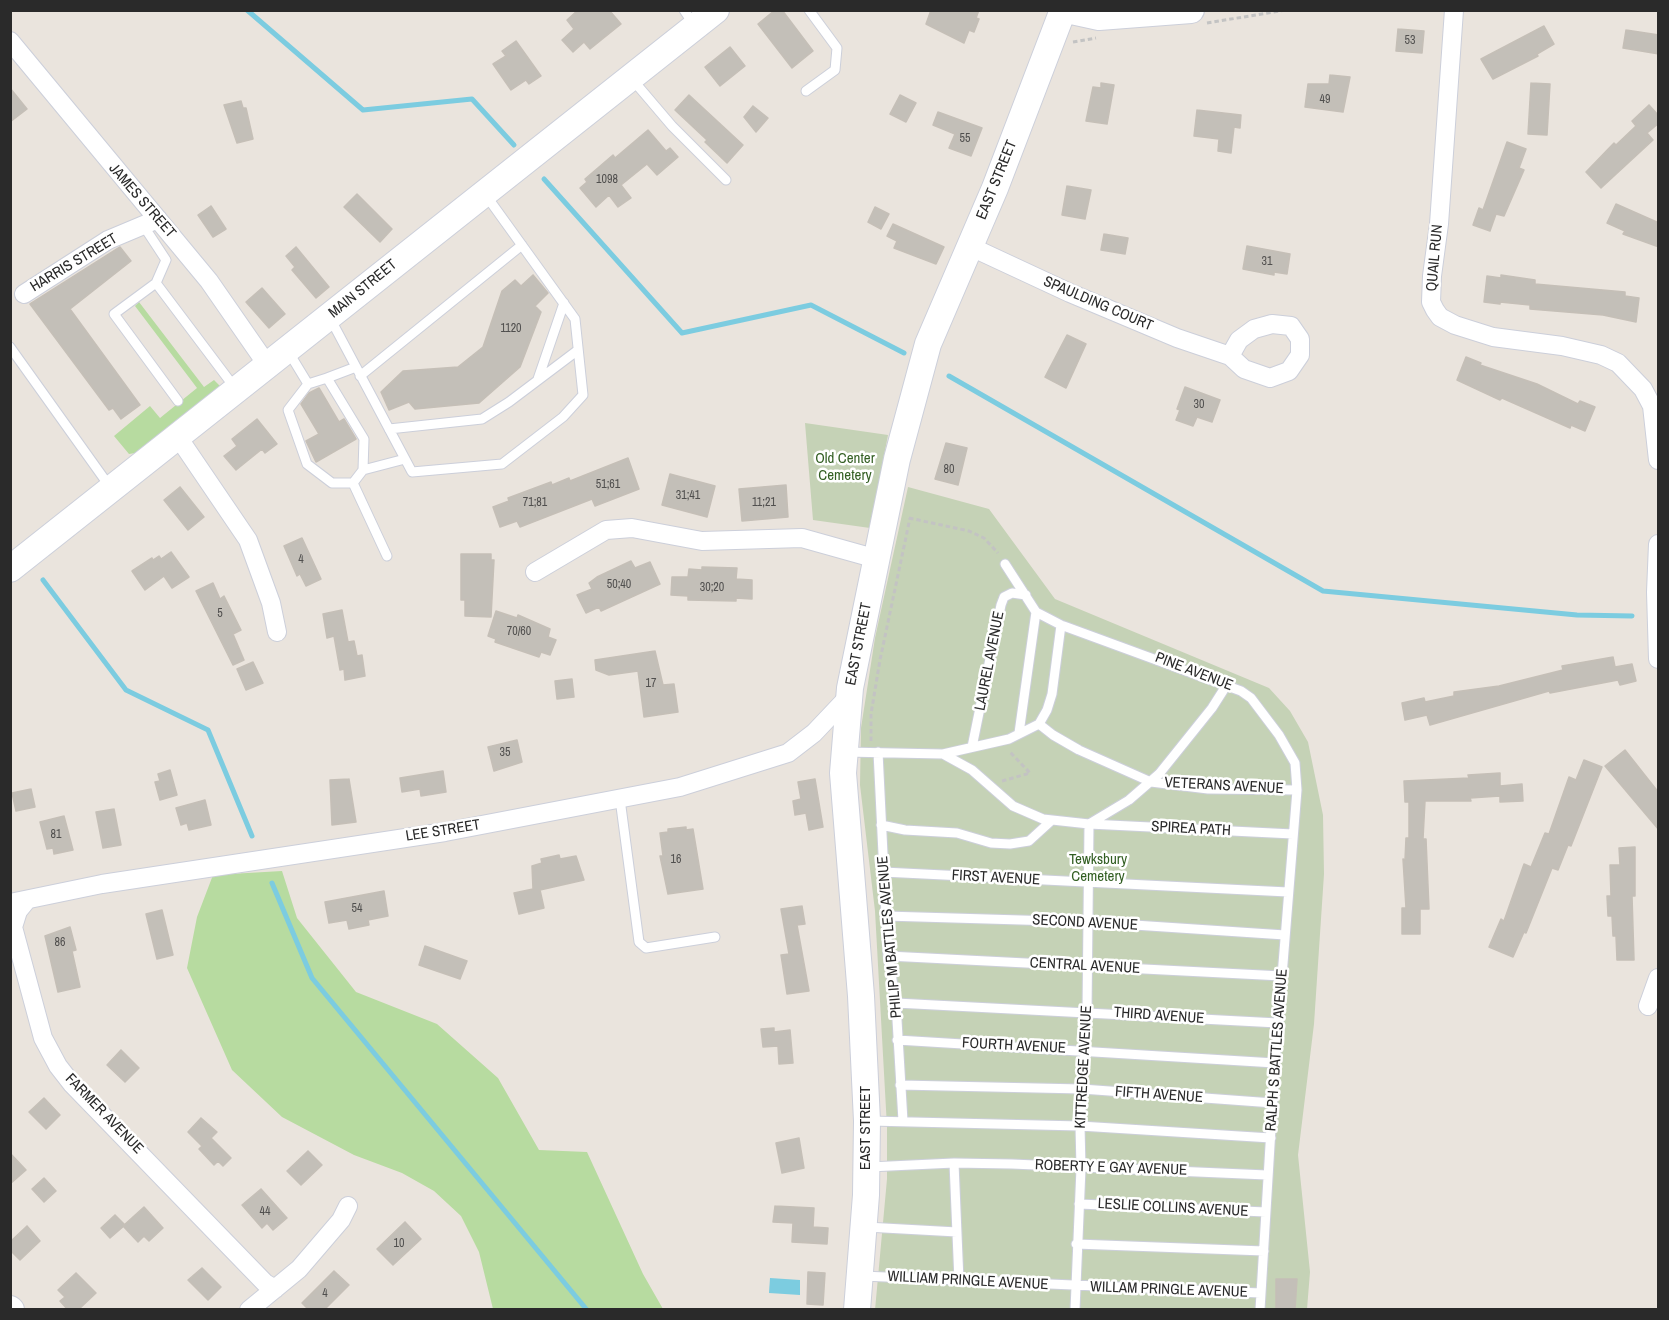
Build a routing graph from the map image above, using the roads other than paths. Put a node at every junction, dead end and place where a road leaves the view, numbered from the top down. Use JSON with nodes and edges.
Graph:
{"nodes":[{"id":1,"x":716,"y":10,"type":"edge"},
{"id":2,"x":808,"y":10,"type":"edge"},
{"id":3,"x":1065,"y":10,"type":"edge"},
{"id":4,"x":1454,"y":10,"type":"edge"},
{"id":5,"x":1198,"y":17,"type":"edge"},
{"id":6,"x":690,"y":19,"type":"edge"},
{"id":7,"x":10,"y":41,"type":"edge"},
{"id":8,"x":631,"y":77,"type":"junction"},
{"id":9,"x":806,"y":91,"type":"dead end"},
{"id":10,"x":726,"y":180,"type":"dead end"},
{"id":11,"x":484,"y":192,"type":"junction"},
{"id":12,"x":150,"y":222,"type":"junction"},
{"id":13,"x":178,"y":243,"type":"junction"},
{"id":14,"x":522,"y":245,"type":"junction"},
{"id":15,"x":969,"y":246,"type":"junction"},
{"id":16,"x":162,"y":254,"type":"junction"},
{"id":17,"x":156,"y":283,"type":"junction"},
{"id":18,"x":24,"y":294,"type":"dead end"},
{"id":19,"x":564,"y":303,"type":"junction"},
{"id":20,"x":329,"y":317,"type":"junction"},
{"id":21,"x":10,"y":346,"type":"edge"},
{"id":22,"x":578,"y":350,"type":"junction"},
{"id":23,"x":1230,"y":356,"type":"dead end"},
{"id":24,"x":278,"y":358,"type":"junction"},
{"id":25,"x":358,"y":371,"type":"junction"},
{"id":26,"x":327,"y":378,"type":"junction"},
{"id":27,"x":538,"y":379,"type":"junction"},
{"id":28,"x":308,"y":384,"type":"junction"},
{"id":29,"x":237,"y":390,"type":"junction"},
{"id":30,"x":178,"y":401,"type":"dead end"},
{"id":31,"x":389,"y":429,"type":"junction"},
{"id":32,"x":178,"y":437,"type":"junction"},
{"id":33,"x":405,"y":459,"type":"junction"},
{"id":34,"x":1659,"y":460,"type":"edge"},
{"id":35,"x":363,"y":470,"type":"junction"},
{"id":36,"x":353,"y":483,"type":"junction"},
{"id":37,"x":111,"y":489,"type":"junction"},
{"id":38,"x":1659,"y":544,"type":"edge"},
{"id":39,"x":387,"y":556,"type":"dead end"},
{"id":40,"x":877,"y":559,"type":"junction"},
{"id":41,"x":1005,"y":564,"type":"road end"},
{"id":42,"x":10,"y":569,"type":"edge"},
{"id":43,"x":535,"y":572,"type":"dead end"},
{"id":44,"x":1026,"y":595,"type":"junction"},
{"id":45,"x":1036,"y":612,"type":"junction"},
{"id":46,"x":1061,"y":625,"type":"junction"},
{"id":47,"x":276,"y":632,"type":"dead end"},
{"id":48,"x":1659,"y":659,"type":"edge"},
{"id":49,"x":1226,"y":686,"type":"junction"},
{"id":50,"x":849,"y":696,"type":"junction"},
{"id":51,"x":1039,"y":724,"type":"junction"},
{"id":52,"x":1019,"y":734,"type":"junction"},
{"id":53,"x":972,"y":747,"type":"junction"},
{"id":54,"x":843,"y":752,"type":"junction"},
{"id":55,"x":874,"y":752,"type":"junction"},
{"id":56,"x":943,"y":754,"type":"junction"},
{"id":57,"x":1151,"y":782,"type":"junction"},
{"id":58,"x":1297,"y":790,"type":"junction"},
{"id":59,"x":620,"y":799,"type":"junction"},
{"id":60,"x":1052,"y":820,"type":"junction"},
{"id":61,"x":1089,"y":824,"type":"junction"},
{"id":62,"x":881,"y":825,"type":"junction"},
{"id":63,"x":1293,"y":834,"type":"junction"},
{"id":64,"x":883,"y":872,"type":"junction"},
{"id":65,"x":1089,"y":883,"type":"junction"},
{"id":66,"x":1288,"y":892,"type":"junction"},
{"id":67,"x":19,"y":901,"type":"edge"},
{"id":68,"x":885,"y":916,"type":"junction"},
{"id":69,"x":1089,"y":922,"type":"junction"},
{"id":70,"x":1285,"y":935,"type":"junction"},
{"id":71,"x":715,"y":937,"type":"dead end"},
{"id":72,"x":888,"y":956,"type":"junction"},
{"id":73,"x":1088,"y":966,"type":"junction"},
{"id":74,"x":1282,"y":976,"type":"junction"},
{"id":75,"x":1659,"y":978,"type":"edge"},
{"id":76,"x":896,"y":1003,"type":"junction"},
{"id":77,"x":1648,"y":1006,"type":"dead end"},
{"id":78,"x":1087,"y":1012,"type":"junction"},
{"id":79,"x":1278,"y":1023,"type":"junction"},
{"id":80,"x":897,"y":1040,"type":"junction"},
{"id":81,"x":1084,"y":1050,"type":"junction"},
{"id":82,"x":1275,"y":1063,"type":"junction"},
{"id":83,"x":900,"y":1084,"type":"junction"},
{"id":84,"x":1082,"y":1089,"type":"junction"},
{"id":85,"x":1273,"y":1103,"type":"junction"},
{"id":86,"x":867,"y":1121,"type":"junction"},
{"id":87,"x":903,"y":1121,"type":"junction"},
{"id":88,"x":1080,"y":1126,"type":"junction"},
{"id":89,"x":1271,"y":1138,"type":"junction"},
{"id":90,"x":954,"y":1163,"type":"junction"},
{"id":91,"x":866,"y":1167,"type":"junction"},
{"id":92,"x":1081,"y":1168,"type":"junction"},
{"id":93,"x":1267,"y":1175,"type":"junction"},
{"id":94,"x":1079,"y":1204,"type":"junction"},
{"id":95,"x":348,"y":1206,"type":"dead end"},
{"id":96,"x":1266,"y":1212,"type":"junction"},
{"id":97,"x":864,"y":1227,"type":"junction"},
{"id":98,"x":957,"y":1232,"type":"junction"},
{"id":99,"x":1076,"y":1244,"type":"junction"},
{"id":100,"x":1264,"y":1251,"type":"junction"},
{"id":101,"x":860,"y":1276,"type":"junction"},
{"id":102,"x":959,"y":1281,"type":"junction"},
{"id":103,"x":1076,"y":1286,"type":"junction"},
{"id":104,"x":275,"y":1289,"type":"junction"},
{"id":105,"x":1261,"y":1293,"type":"junction"},
{"id":106,"x":249,"y":1310,"type":"edge"},
{"id":107,"x":857,"y":1310,"type":"edge"},
{"id":108,"x":1076,"y":1310,"type":"edge"},
{"id":109,"x":1260,"y":1310,"type":"edge"}],
"edges":[{"from":1,"to":6,"type":"main road","name":"MAIN STREET"},
{"from":2,"to":9,"type":"lane"},
{"from":3,"to":5,"type":"main road"},
{"from":3,"to":15,"type":"main road","name":"EAST STREET"},
{"from":4,"to":34,"type":"street","name":"QUAIL RUN"},
{"from":6,"to":8,"type":"main road","name":"MAIN STREET"},
{"from":7,"to":12,"type":"street","name":"JAMES STREET"},
{"from":8,"to":10,"type":"lane"},
{"from":8,"to":11,"type":"main road","name":"MAIN STREET"},
{"from":11,"to":14,"type":"lane"},
{"from":11,"to":20,"type":"main road","name":"MAIN STREET"},
{"from":12,"to":13,"type":"street","name":"JAMES STREET"},
{"from":12,"to":16,"type":"lane"},
{"from":12,"to":18,"type":"street","name":"HARRIS STREET"},
{"from":13,"to":16,"type":"lane"},
{"from":13,"to":24,"type":"street","name":"JAMES STREET"},
{"from":14,"to":19,"type":"lane"},
{"from":14,"to":25,"type":"lane"},
{"from":15,"to":23,"type":"street","name":"SPAULDING COURT"},
{"from":15,"to":40,"type":"main road","name":"EAST STREET"},
{"from":16,"to":17,"type":"lane"},
{"from":17,"to":29,"type":"lane"},
{"from":17,"to":30,"type":"lane"},
{"from":19,"to":22,"type":"lane"},
{"from":19,"to":27,"type":"lane"},
{"from":20,"to":24,"type":"main road","name":"MAIN STREET"},
{"from":20,"to":25,"type":"lane"},
{"from":21,"to":37,"type":"lane"},
{"from":22,"to":27,"type":"lane"},
{"from":22,"to":33,"type":"lane"},
{"from":24,"to":28,"type":"lane"},
{"from":24,"to":29,"type":"main road","name":"MAIN STREET"},
{"from":25,"to":26,"type":"lane"},
{"from":25,"to":31,"type":"lane"},
{"from":26,"to":28,"type":"lane"},
{"from":26,"to":35,"type":"lane"},
{"from":27,"to":31,"type":"lane"},
{"from":28,"to":36,"type":"lane"},
{"from":29,"to":32,"type":"main road","name":"MAIN STREET"},
{"from":31,"to":33,"type":"lane"},
{"from":32,"to":37,"type":"main road","name":"MAIN STREET"},
{"from":32,"to":47,"type":"street"},
{"from":33,"to":35,"type":"lane"},
{"from":35,"to":36,"type":"lane"},
{"from":36,"to":39,"type":"lane"},
{"from":37,"to":42,"type":"main road","name":"MAIN STREET"},
{"from":38,"to":48,"type":"street"},
{"from":40,"to":43,"type":"street"},
{"from":40,"to":50,"type":"main road","name":"EAST STREET"},
{"from":41,"to":44,"type":"lane"},
{"from":44,"to":45,"type":"lane"},
{"from":44,"to":53,"type":"lane","name":"LAUREL AVENUE"},
{"from":45,"to":46,"type":"lane","name":"PINE AVENUE"},
{"from":45,"to":52,"type":"lane"},
{"from":46,"to":49,"type":"lane","name":"PINE AVENUE"},
{"from":46,"to":51,"type":"lane"},
{"from":49,"to":57,"type":"lane"},
{"from":49,"to":58,"type":"lane","name":"PINE AVENUE"},
{"from":50,"to":54,"type":"main road","name":"EAST STREET"},
{"from":50,"to":59,"type":"street","name":"LEE STREET"},
{"from":51,"to":52,"type":"lane"},
{"from":51,"to":57,"type":"lane","name":"VETERANS AVENUE"},
{"from":52,"to":53,"type":"lane"},
{"from":53,"to":56,"type":"lane"},
{"from":54,"to":55,"type":"lane"},
{"from":54,"to":86,"type":"main road","name":"EAST STREET"},
{"from":55,"to":56,"type":"lane"},
{"from":55,"to":62,"type":"lane","name":"PHILIP M BATTLES AVENUE"},
{"from":56,"to":60,"type":"lane","name":"SPIREA PATH"},
{"from":57,"to":58,"type":"lane","name":"VETERANS AVENUE"},
{"from":57,"to":61,"type":"lane"},
{"from":58,"to":63,"type":"lane","name":"RALPH S BATTLES AVENUE"},
{"from":59,"to":67,"type":"street","name":"LEE STREET"},
{"from":59,"to":71,"type":"lane"},
{"from":60,"to":61,"type":"lane","name":"SPIREA PATH"},
{"from":60,"to":62,"type":"lane"},
{"from":61,"to":63,"type":"lane","name":"SPIREA PATH"},
{"from":61,"to":65,"type":"lane","name":"KITTREDGE AVENUE"},
{"from":62,"to":64,"type":"lane","name":"PHILIP M BATTLES AVENUE"},
{"from":63,"to":66,"type":"lane","name":"RALPH S BATTLES AVENUE"},
{"from":64,"to":65,"type":"lane","name":"FIRST AVENUE"},
{"from":64,"to":68,"type":"lane","name":"PHILIP M BATTLES AVENUE"},
{"from":65,"to":66,"type":"lane","name":"FIRST AVENUE"},
{"from":65,"to":69,"type":"lane","name":"KITTREDGE AVENUE"},
{"from":66,"to":70,"type":"lane","name":"RALPH S BATTLES AVENUE"},
{"from":67,"to":104,"type":"street","name":"FARMER AVENUE"},
{"from":68,"to":69,"type":"lane","name":"SECOND AVENUE"},
{"from":68,"to":72,"type":"lane","name":"PHILIP M BATTLES AVENUE"},
{"from":69,"to":70,"type":"lane","name":"SECOND AVENUE"},
{"from":69,"to":73,"type":"lane","name":"KITTREDGE AVENUE"},
{"from":70,"to":74,"type":"lane","name":"RALPH S BATTLES AVENUE"},
{"from":72,"to":73,"type":"lane","name":"CENTRAL AVENUE"},
{"from":72,"to":76,"type":"lane","name":"PHILIP M BATTLES AVENUE"},
{"from":73,"to":74,"type":"lane","name":"CENTRAL AVENUE"},
{"from":73,"to":78,"type":"lane","name":"KITTREDGE AVENUE"},
{"from":74,"to":79,"type":"lane","name":"RALPH S BATTLES AVENUE"},
{"from":75,"to":77,"type":"street"},
{"from":76,"to":78,"type":"lane","name":"THIRD AVENUE"},
{"from":76,"to":80,"type":"lane","name":"PHILIP M BATTLES AVENUE"},
{"from":78,"to":79,"type":"lane","name":"THIRD AVENUE"},
{"from":78,"to":81,"type":"lane","name":"KITTREDGE AVENUE"},
{"from":79,"to":82,"type":"lane","name":"RALPH S BATTLES AVENUE"},
{"from":80,"to":81,"type":"lane","name":"FOURTH AVENUE"},
{"from":80,"to":83,"type":"lane","name":"PHILIP M BATTLES AVENUE"},
{"from":81,"to":82,"type":"lane","name":"FOURTH AVENUE"},
{"from":81,"to":84,"type":"lane","name":"KITTREDGE AVENUE"},
{"from":82,"to":85,"type":"lane","name":"RALPH S BATTLES AVENUE"},
{"from":83,"to":84,"type":"lane","name":"FIFTH AVENUE"},
{"from":83,"to":87,"type":"lane","name":"PHILIP M BATTLES AVENUE"},
{"from":84,"to":85,"type":"lane","name":"FIFTH AVENUE"},
{"from":84,"to":88,"type":"lane","name":"KITTREDGE AVENUE"},
{"from":85,"to":89,"type":"lane","name":"RALPH S BATTLES AVENUE"},
{"from":86,"to":87,"type":"lane"},
{"from":86,"to":91,"type":"main road","name":"EAST STREET"},
{"from":87,"to":88,"type":"lane"},
{"from":88,"to":89,"type":"lane"},
{"from":88,"to":92,"type":"lane","name":"KITTREDGE AVENUE"},
{"from":89,"to":93,"type":"lane","name":"RALPH S BATTLES AVENUE"},
{"from":90,"to":91,"type":"lane","name":"ROBERTY E GAY AVENUE"},
{"from":90,"to":92,"type":"lane","name":"ROBERTY E GAY AVENUE"},
{"from":90,"to":98,"type":"lane"},
{"from":91,"to":97,"type":"main road","name":"EAST STREET"},
{"from":92,"to":93,"type":"lane","name":"ROBERTY E GAY AVENUE"},
{"from":92,"to":94,"type":"lane","name":"KITTREDGE AVENUE"},
{"from":93,"to":96,"type":"lane","name":"RALPH S BATTLES AVENUE"},
{"from":94,"to":96,"type":"lane","name":"LESLIE COLLINS AVENUE"},
{"from":94,"to":99,"type":"lane","name":"KITTREDGE AVENUE"},
{"from":95,"to":104,"type":"street"},
{"from":96,"to":100,"type":"lane","name":"RALPH S BATTLES AVENUE"},
{"from":97,"to":98,"type":"lane"},
{"from":97,"to":101,"type":"main road","name":"EAST STREET"},
{"from":98,"to":102,"type":"lane"},
{"from":99,"to":100,"type":"lane"},
{"from":99,"to":103,"type":"lane","name":"KITTREDGE AVENUE"},
{"from":100,"to":105,"type":"lane","name":"RALPH S BATTLES AVENUE"},
{"from":101,"to":102,"type":"lane","name":"WILLIAM PRINGLE AVENUE"},
{"from":101,"to":107,"type":"main road","name":"EAST STREET"},
{"from":102,"to":103,"type":"lane","name":"WILLIAM PRINGLE AVENUE"},
{"from":103,"to":105,"type":"lane","name":"WILLAM PRINGLE AVENUE"},
{"from":103,"to":108,"type":"lane","name":"KITTREDGE AVENUE"},
{"from":104,"to":106,"type":"street"},
{"from":105,"to":109,"type":"lane","name":"RALPH S BATTLES AVENUE"}]}
